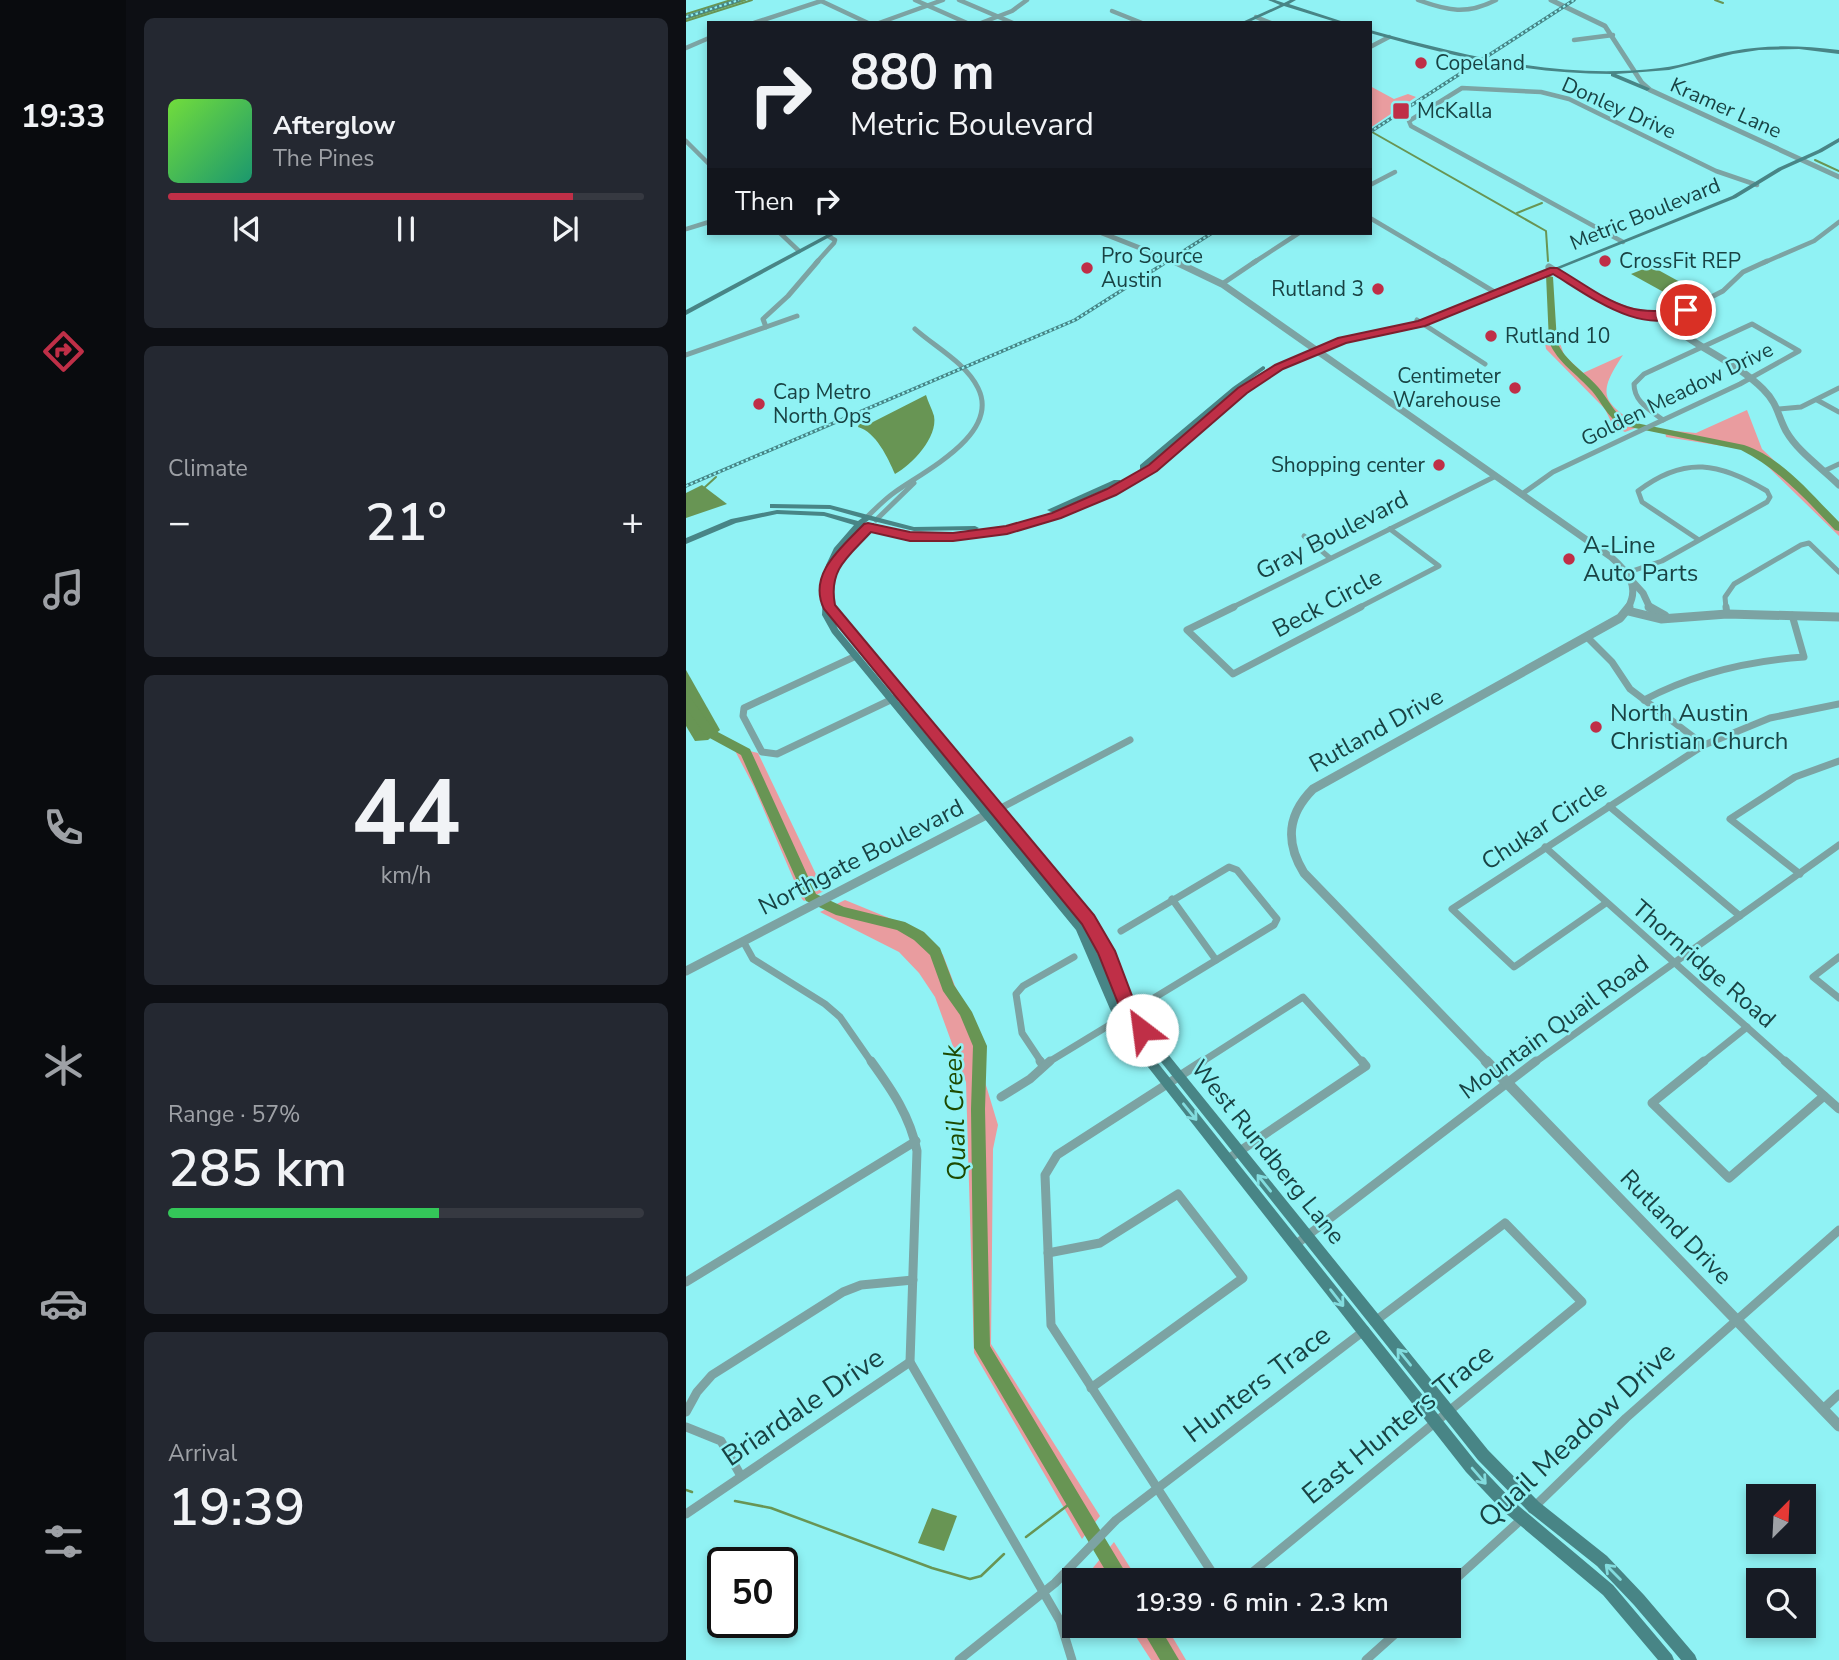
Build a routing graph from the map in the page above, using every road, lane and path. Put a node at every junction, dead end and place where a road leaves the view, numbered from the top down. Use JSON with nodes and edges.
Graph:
{"nodes":[{"id":1,"x":915,"y":0,"type":"edge"},
{"id":2,"x":943,"y":0,"type":"edge"},
{"id":3,"x":960,"y":0,"type":"edge"},
{"id":4,"x":1027,"y":0,"type":"edge"},
{"id":5,"x":1293,"y":0,"type":"edge"},
{"id":6,"x":1418,"y":0,"type":"edge"},
{"id":7,"x":1496,"y":0,"type":"edge"},
{"id":8,"x":1551,"y":0,"type":"edge"},
{"id":9,"x":820,"y":1,"type":"edge"},
{"id":10,"x":1267,"y":1,"type":"edge"},
{"id":11,"x":928,"y":5,"type":"junction"},
{"id":12,"x":1282,"y":5,"type":"junction"},
{"id":13,"x":1112,"y":11,"type":"dead end"},
{"id":14,"x":998,"y":17,"type":"junction"},
{"id":15,"x":1256,"y":17,"type":"junction"},
{"id":16,"x":760,"y":21,"type":"edge"},
{"id":17,"x":864,"y":21,"type":"edge"},
{"id":18,"x":884,"y":21,"type":"edge"},
{"id":19,"x":963,"y":21,"type":"edge"},
{"id":20,"x":987,"y":21,"type":"edge"},
{"id":21,"x":1008,"y":21,"type":"edge"},
{"id":22,"x":1137,"y":21,"type":"edge"},
{"id":23,"x":1247,"y":21,"type":"edge"},
{"id":24,"x":1265,"y":21,"type":"edge"},
{"id":25,"x":1327,"y":21,"type":"edge"},
{"id":26,"x":1338,"y":21,"type":"edge"},
{"id":27,"x":1372,"y":34,"type":"edge"},
{"id":28,"x":1613,"y":35,"type":"junction"},
{"id":29,"x":1387,"y":38,"type":"junction"},
{"id":30,"x":707,"y":39,"type":"edge"},
{"id":31,"x":1574,"y":40,"type":"dead end"},
{"id":32,"x":1372,"y":46,"type":"edge"},
{"id":33,"x":687,"y":47,"type":"edge"},
{"id":34,"x":1839,"y":54,"type":"edge"},
{"id":35,"x":1532,"y":69,"type":"junction"},
{"id":36,"x":1635,"y":73,"type":"junction"},
{"id":37,"x":1613,"y":75,"type":"junction"},
{"id":38,"x":1647,"y":89,"type":"junction"},
{"id":39,"x":1839,"y":134,"type":"edge"},
{"id":40,"x":1839,"y":140,"type":"edge"},
{"id":41,"x":686,"y":141,"type":"edge"},
{"id":42,"x":1798,"y":158,"type":"junction"},
{"id":43,"x":707,"y":162,"type":"edge"},
{"id":44,"x":1395,"y":172,"type":"dead end"},
{"id":45,"x":1839,"y":177,"type":"edge"},
{"id":46,"x":1372,"y":184,"type":"edge"},
{"id":47,"x":1754,"y":184,"type":"junction"},
{"id":48,"x":1372,"y":219,"type":"edge"},
{"id":49,"x":1839,"y":222,"type":"edge"},
{"id":50,"x":707,"y":223,"type":"edge"},
{"id":51,"x":686,"y":229,"type":"edge"},
{"id":52,"x":782,"y":235,"type":"edge"},
{"id":53,"x":829,"y":235,"type":"edge"},
{"id":54,"x":832,"y":235,"type":"edge"},
{"id":55,"x":1107,"y":235,"type":"edge"},
{"id":56,"x":1296,"y":235,"type":"edge"},
{"id":57,"x":1620,"y":240,"type":"junction"},
{"id":58,"x":799,"y":251,"type":"junction"},
{"id":59,"x":1551,"y":268,"type":"junction"},
{"id":60,"x":1222,"y":284,"type":"junction"},
{"id":61,"x":1494,"y":292,"type":"junction"},
{"id":62,"x":686,"y":313,"type":"edge"},
{"id":63,"x":797,"y":316,"type":"dead end"},
{"id":64,"x":1662,"y":316,"type":"junction"},
{"id":65,"x":763,"y":319,"type":"junction"},
{"id":66,"x":1419,"y":322,"type":"junction"},
{"id":67,"x":766,"y":327,"type":"junction"},
{"id":68,"x":915,"y":329,"type":"dead end"},
{"id":69,"x":746,"y":333,"type":"junction"},
{"id":70,"x":1703,"y":346,"type":"junction"},
{"id":71,"x":1314,"y":349,"type":"junction"},
{"id":72,"x":687,"y":354,"type":"edge"},
{"id":73,"x":1485,"y":364,"type":"dead end"},
{"id":74,"x":1753,"y":379,"type":"junction"},
{"id":75,"x":1839,"y":388,"type":"edge"},
{"id":76,"x":1817,"y":400,"type":"junction"},
{"id":77,"x":1779,"y":409,"type":"junction"},
{"id":78,"x":1839,"y":412,"type":"edge"},
{"id":79,"x":1665,"y":421,"type":"junction"},
{"id":80,"x":1839,"y":464,"type":"edge"},
{"id":81,"x":1824,"y":471,"type":"junction"},
{"id":82,"x":1496,"y":476,"type":"junction"},
{"id":83,"x":917,"y":480,"type":"junction"},
{"id":84,"x":1839,"y":485,"type":"edge"},
{"id":85,"x":1522,"y":494,"type":"junction"},
{"id":86,"x":753,"y":513,"type":"junction"},
{"id":87,"x":867,"y":517,"type":"junction"},
{"id":88,"x":876,"y":520,"type":"junction"},
{"id":89,"x":1020,"y":523,"type":"junction"},
{"id":90,"x":859,"y":524,"type":"junction"},
{"id":91,"x":868,"y":527,"type":"junction"},
{"id":92,"x":1389,"y":528,"type":"junction"},
{"id":93,"x":686,"y":534,"type":"edge"},
{"id":94,"x":1304,"y":536,"type":"dead end"},
{"id":95,"x":1699,"y":540,"type":"junction"},
{"id":96,"x":686,"y":541,"type":"edge"},
{"id":97,"x":1330,"y":558,"type":"junction"},
{"id":98,"x":830,"y":568,"type":"junction"},
{"id":99,"x":1629,"y":572,"type":"junction"},
{"id":100,"x":1839,"y":572,"type":"edge"},
{"id":101,"x":1633,"y":582,"type":"junction"},
{"id":102,"x":1628,"y":611,"type":"junction"},
{"id":103,"x":1727,"y":614,"type":"junction"},
{"id":104,"x":1792,"y":615,"type":"junction"},
{"id":105,"x":1674,"y":617,"type":"junction"},
{"id":106,"x":1839,"y":617,"type":"edge"},
{"id":107,"x":1187,"y":630,"type":"joint"},
{"id":108,"x":1587,"y":637,"type":"junction"},
{"id":109,"x":847,"y":638,"type":"junction"},
{"id":110,"x":856,"y":656,"type":"junction"},
{"id":111,"x":896,"y":698,"type":"junction"},
{"id":112,"x":1644,"y":700,"type":"junction"},
{"id":113,"x":1839,"y":704,"type":"edge"},
{"id":114,"x":1130,"y":740,"type":"dead end"},
{"id":115,"x":1704,"y":745,"type":"junction"},
{"id":116,"x":1839,"y":761,"type":"edge"},
{"id":117,"x":1609,"y":806,"type":"junction"},
{"id":118,"x":992,"y":812,"type":"junction"},
{"id":119,"x":1839,"y":845,"type":"edge"},
{"id":120,"x":1545,"y":847,"type":"junction"},
{"id":121,"x":1800,"y":874,"type":"junction"},
{"id":122,"x":1172,"y":899,"type":"junction"},
{"id":123,"x":1606,"y":903,"type":"junction"},
{"id":124,"x":1740,"y":916,"type":"junction"},
{"id":125,"x":1121,"y":931,"type":"dead end"},
{"id":126,"x":743,"y":942,"type":"junction"},
{"id":127,"x":1074,"y":957,"type":"dead end"},
{"id":128,"x":1839,"y":957,"type":"edge"},
{"id":129,"x":1216,"y":960,"type":"junction"},
{"id":130,"x":1674,"y":963,"type":"junction"},
{"id":131,"x":686,"y":971,"type":"edge"},
{"id":132,"x":1839,"y":998,"type":"edge"},
{"id":133,"x":1124,"y":1016,"type":"junction"},
{"id":134,"x":1747,"y":1027,"type":"junction"},
{"id":135,"x":1043,"y":1065,"type":"junction"},
{"id":136,"x":1173,"y":1081,"type":"junction"},
{"id":137,"x":1507,"y":1082,"type":"junction"},
{"id":138,"x":1824,"y":1096,"type":"junction"},
{"id":139,"x":1001,"y":1097,"type":"dead end"},
{"id":140,"x":1839,"y":1109,"type":"edge"},
{"id":141,"x":916,"y":1141,"type":"junction"},
{"id":142,"x":1239,"y":1152,"type":"junction"},
{"id":143,"x":1228,"y":1159,"type":"junction"},
{"id":144,"x":1839,"y":1230,"type":"edge"},
{"id":145,"x":1301,"y":1240,"type":"junction"},
{"id":146,"x":1048,"y":1252,"type":"junction"},
{"id":147,"x":913,"y":1280,"type":"junction"},
{"id":148,"x":686,"y":1282,"type":"edge"},
{"id":149,"x":1582,"y":1302,"type":"joint"},
{"id":150,"x":1737,"y":1319,"type":"junction"},
{"id":151,"x":1375,"y":1321,"type":"junction"},
{"id":152,"x":1363,"y":1331,"type":"junction"},
{"id":153,"x":910,"y":1362,"type":"junction"},
{"id":154,"x":1091,"y":1388,"type":"junction"},
{"id":155,"x":1839,"y":1394,"type":"edge"},
{"id":156,"x":1823,"y":1409,"type":"junction"},
{"id":157,"x":686,"y":1412,"type":"edge"},
{"id":158,"x":1448,"y":1412,"type":"junction"},
{"id":159,"x":1436,"y":1421,"type":"junction"},
{"id":160,"x":1839,"y":1426,"type":"edge"},
{"id":161,"x":686,"y":1427,"type":"edge"},
{"id":162,"x":741,"y":1476,"type":"junction"},
{"id":163,"x":1157,"y":1489,"type":"junction"},
{"id":164,"x":1534,"y":1507,"type":"junction"},
{"id":165,"x":686,"y":1514,"type":"edge"},
{"id":166,"x":1522,"y":1518,"type":"junction"},
{"id":167,"x":1209,"y":1568,"type":"edge"},
{"id":168,"x":1258,"y":1568,"type":"edge"},
{"id":169,"x":1461,"y":1574,"type":"edge"},
{"id":170,"x":1044,"y":1592,"type":"junction"},
{"id":171,"x":1639,"y":1600,"type":"junction"},
{"id":172,"x":1628,"y":1613,"type":"junction"},
{"id":173,"x":1391,"y":1638,"type":"edge"},
{"id":174,"x":959,"y":1660,"type":"edge"},
{"id":175,"x":1072,"y":1660,"type":"edge"},
{"id":176,"x":1366,"y":1660,"type":"edge"},
{"id":177,"x":1667,"y":1660,"type":"edge"},
{"id":178,"x":1690,"y":1660,"type":"edge"}],
"edges":[{"from":1,"to":11,"type":"street"},
{"from":2,"to":11,"type":"street"},
{"from":3,"to":14,"type":"street"},
{"from":4,"to":14,"type":"street"},
{"from":5,"to":12,"type":"main road"},
{"from":6,"to":7,"type":"street"},
{"from":8,"to":28,"type":"street","name":"Kramer Lane"},
{"from":9,"to":16,"type":"street"},
{"from":9,"to":17,"type":"street"},
{"from":10,"to":12,"type":"main road"},
{"from":11,"to":18,"type":"street"},
{"from":11,"to":19,"type":"street"},
{"from":12,"to":15,"type":"main road"},
{"from":12,"to":25,"type":"main road"},
{"from":12,"to":26,"type":"main road"},
{"from":13,"to":22,"type":"street"},
{"from":14,"to":20,"type":"street"},
{"from":14,"to":21,"type":"street"},
{"from":15,"to":23,"type":"main road"},
{"from":15,"to":24,"type":"street"},
{"from":27,"to":29,"type":"main road"},
{"from":28,"to":31,"type":"street"},
{"from":28,"to":36,"type":"street","name":"Kramer Lane"},
{"from":29,"to":32,"type":"street"},
{"from":29,"to":35,"type":"main road"},
{"from":30,"to":33,"type":"street"},
{"from":34,"to":36,"type":"main road"},
{"from":35,"to":36,"type":"main road"},
{"from":35,"to":37,"type":"main road"},
{"from":36,"to":37,"type":"main road"},
{"from":36,"to":38,"type":"street","name":"Kramer Lane"},
{"from":37,"to":38,"type":"main road"},
{"from":38,"to":42,"type":"street","name":"Kramer Lane"},
{"from":39,"to":42,"type":"main road","name":"Metric Boulevard"},
{"from":40,"to":42,"type":"main road","name":"Metric Boulevard"},
{"from":41,"to":43,"type":"street"},
{"from":42,"to":45,"type":"street","name":"Kramer Lane"},
{"from":42,"to":47,"type":"main road","name":"Metric Boulevard"},
{"from":44,"to":46,"type":"street"},
{"from":47,"to":57,"type":"main road","name":"Metric Boulevard"},
{"from":47,"to":57,"type":"street","name":"Donley Drive"},
{"from":48,"to":61,"type":"street"},
{"from":49,"to":64,"type":"street"},
{"from":50,"to":51,"type":"street"},
{"from":52,"to":58,"type":"street"},
{"from":53,"to":58,"type":"main road"},
{"from":54,"to":65,"type":"street"},
{"from":55,"to":60,"type":"street"},
{"from":56,"to":60,"type":"street"},
{"from":57,"to":59,"type":"main road","name":"Metric Boulevard"},
{"from":58,"to":62,"type":"main road"},
{"from":59,"to":61,"type":"main road","name":"Metric Boulevard"},
{"from":59,"to":64,"type":"street"},
{"from":60,"to":71,"type":"street"},
{"from":61,"to":66,"type":"main road","name":"Metric Boulevard"},
{"from":63,"to":67,"type":"street"},
{"from":64,"to":70,"type":"street"},
{"from":65,"to":67,"type":"street"},
{"from":65,"to":69,"type":"street"},
{"from":66,"to":71,"type":"main road","name":"Metric Boulevard"},
{"from":66,"to":73,"type":"street"},
{"from":67,"to":69,"type":"street"},
{"from":68,"to":83,"type":"street"},
{"from":69,"to":72,"type":"street"},
{"from":70,"to":74,"type":"street"},
{"from":70,"to":74,"type":"street","name":"Golden Meadow Drive"},
{"from":70,"to":79,"type":"street"},
{"from":71,"to":82,"type":"street"},
{"from":71,"to":89,"type":"main road","name":"Metric Boulevard"},
{"from":74,"to":77,"type":"street"},
{"from":74,"to":79,"type":"street","name":"Golden Meadow Drive"},
{"from":75,"to":76,"type":"street"},
{"from":76,"to":77,"type":"street"},
{"from":76,"to":78,"type":"street"},
{"from":77,"to":81,"type":"street"},
{"from":79,"to":85,"type":"street","name":"Golden Meadow Drive"},
{"from":80,"to":81,"type":"street"},
{"from":81,"to":84,"type":"street"},
{"from":82,"to":85,"type":"street"},
{"from":82,"to":92,"type":"street","name":"Gray Boulevard"},
{"from":83,"to":87,"type":"street"},
{"from":83,"to":88,"type":"street"},
{"from":85,"to":99,"type":"street"},
{"from":86,"to":87,"type":"main road","name":"Metric Boulevard"},
{"from":86,"to":90,"type":"main road","name":"Metric Boulevard"},
{"from":86,"to":93,"type":"main road","name":"Metric Boulevard"},
{"from":86,"to":96,"type":"main road","name":"Metric Boulevard"},
{"from":87,"to":88,"type":"main road","name":"Metric Boulevard"},
{"from":87,"to":90,"type":"main road"},
{"from":88,"to":89,"type":"main road","name":"Metric Boulevard"},
{"from":88,"to":91,"type":"main road"},
{"from":89,"to":91,"type":"main road","name":"Metric Boulevard"},
{"from":90,"to":91,"type":"main road","name":"Metric Boulevard"},
{"from":90,"to":98,"type":"main road","name":"West Rundberg Lane"},
{"from":91,"to":98,"type":"main road"},
{"from":92,"to":97,"type":"street","name":"Gray Boulevard"},
{"from":92,"to":107,"type":"street","name":"Beck Circle"},
{"from":94,"to":97,"type":"street"},
{"from":95,"to":95,"type":"street"},
{"from":95,"to":99,"type":"street"},
{"from":97,"to":107,"type":"street","name":"Gray Boulevard"},
{"from":98,"to":109,"type":"main road","name":"West Rundberg Lane"},
{"from":99,"to":101,"type":"street"},
{"from":100,"to":103,"type":"street"},
{"from":101,"to":102,"type":"street"},
{"from":101,"to":105,"type":"street"},
{"from":102,"to":105,"type":"street"},
{"from":102,"to":108,"type":"street","name":"Rutland Drive"},
{"from":103,"to":104,"type":"street"},
{"from":103,"to":105,"type":"street"},
{"from":104,"to":106,"type":"street"},
{"from":104,"to":112,"type":"street"},
{"from":108,"to":112,"type":"street"},
{"from":108,"to":137,"type":"street","name":"Rutland Drive"},
{"from":109,"to":110,"type":"main road","name":"West Rundberg Lane"},
{"from":109,"to":111,"type":"main road","name":"West Rundberg Lane"},
{"from":110,"to":111,"type":"main road","name":"West Rundberg Lane"},
{"from":110,"to":111,"type":"street"},
{"from":111,"to":118,"type":"main road","name":"West Rundberg Lane"},
{"from":112,"to":115,"type":"street"},
{"from":113,"to":115,"type":"street","name":"Chukar Circle"},
{"from":114,"to":118,"type":"street","name":"Northgate Boulevard"},
{"from":115,"to":117,"type":"street","name":"Chukar Circle"},
{"from":116,"to":121,"type":"street"},
{"from":117,"to":120,"type":"street","name":"Chukar Circle"},
{"from":117,"to":124,"type":"street"},
{"from":118,"to":126,"type":"street","name":"Northgate Boulevard"},
{"from":118,"to":133,"type":"main road","name":"West Rundberg Lane"},
{"from":119,"to":121,"type":"street","name":"Mountain Quail Road"},
{"from":120,"to":123,"type":"street","name":"Thornridge Road"},
{"from":120,"to":123,"type":"street","name":"Chukar Circle"},
{"from":121,"to":124,"type":"street","name":"Mountain Quail Road"},
{"from":122,"to":125,"type":"street"},
{"from":122,"to":129,"type":"street"},
{"from":122,"to":129,"type":"street"},
{"from":123,"to":130,"type":"street","name":"Thornridge Road"},
{"from":124,"to":130,"type":"street","name":"Mountain Quail Road"},
{"from":126,"to":131,"type":"street","name":"Northgate Boulevard"},
{"from":126,"to":141,"type":"street"},
{"from":127,"to":135,"type":"street"},
{"from":128,"to":132,"type":"street"},
{"from":129,"to":133,"type":"street"},
{"from":130,"to":134,"type":"street","name":"Thornridge Road"},
{"from":130,"to":137,"type":"street","name":"Mountain Quail Road"},
{"from":133,"to":135,"type":"street"},
{"from":133,"to":136,"type":"main road","name":"West Rundberg Lane"},
{"from":134,"to":138,"type":"street","name":"Thornridge Road"},
{"from":134,"to":138,"type":"street"},
{"from":135,"to":139,"type":"street"},
{"from":136,"to":142,"type":"main road","name":"West Rundberg Lane"},
{"from":136,"to":142,"type":"street"},
{"from":136,"to":143,"type":"main road","name":"West Rundberg Lane","one_way":true},
{"from":136,"to":146,"type":"street"},
{"from":137,"to":145,"type":"street","name":"Mountain Quail Road"},
{"from":137,"to":150,"type":"street","name":"Rutland Drive"},
{"from":138,"to":140,"type":"street","name":"Thornridge Road"},
{"from":141,"to":147,"type":"street"},
{"from":141,"to":148,"type":"street"},
{"from":142,"to":143,"type":"street"},
{"from":145,"to":142,"type":"main road","name":"West Rundberg Lane","one_way":true},
{"from":143,"to":145,"type":"main road","name":"West Rundberg Lane"},
{"from":144,"to":150,"type":"street","name":"Quail Meadow Drive"},
{"from":145,"to":151,"type":"main road","name":"West Rundberg Lane"},
{"from":145,"to":152,"type":"main road","name":"West Rundberg Lane","one_way":true},
{"from":146,"to":154,"type":"street"},
{"from":146,"to":154,"type":"street"},
{"from":147,"to":153,"type":"street"},
{"from":147,"to":157,"type":"street"},
{"from":149,"to":151,"type":"street","name":"Hunters Trace"},
{"from":149,"to":158,"type":"street","name":"East Hunters Trace"},
{"from":150,"to":156,"type":"street","name":"Rutland Drive"},
{"from":150,"to":164,"type":"street","name":"Quail Meadow Drive"},
{"from":151,"to":152,"type":"street","name":"Hunters Trace"},
{"from":158,"to":151,"type":"main road","name":"West Rundberg Lane","one_way":true},
{"from":152,"to":159,"type":"main road","name":"West Rundberg Lane"},
{"from":152,"to":163,"type":"street","name":"Hunters Trace"},
{"from":153,"to":162,"type":"street","name":"Briardale Drive"},
{"from":153,"to":170,"type":"street"},
{"from":154,"to":163,"type":"street"},
{"from":155,"to":156,"type":"street"},
{"from":156,"to":160,"type":"street","name":"Rutland Drive"},
{"from":158,"to":159,"type":"street","name":"East Hunters Trace"},
{"from":158,"to":164,"type":"main road","name":"West Rundberg Lane"},
{"from":159,"to":166,"type":"main road","name":"West Rundberg Lane","one_way":true},
{"from":159,"to":168,"type":"street","name":"East Hunters Trace"},
{"from":161,"to":162,"type":"street"},
{"from":162,"to":165,"type":"street","name":"Briardale Drive"},
{"from":163,"to":167,"type":"street"},
{"from":163,"to":170,"type":"street","name":"Hunters Trace"},
{"from":164,"to":166,"type":"street","name":"Quail Meadow Drive"},
{"from":171,"to":164,"type":"main road","name":"West Rundberg Lane","one_way":true},
{"from":166,"to":169,"type":"street","name":"Quail Meadow Drive"},
{"from":166,"to":172,"type":"main road","name":"West Rundberg Lane"},
{"from":170,"to":174,"type":"street","name":"Hunters Trace"},
{"from":170,"to":175,"type":"street"},
{"from":171,"to":172,"type":"main road"},
{"from":171,"to":178,"type":"main road","name":"West Rundberg Lane"},
{"from":172,"to":177,"type":"main road","name":"West Rundberg Lane"},
{"from":173,"to":176,"type":"street"}]}
